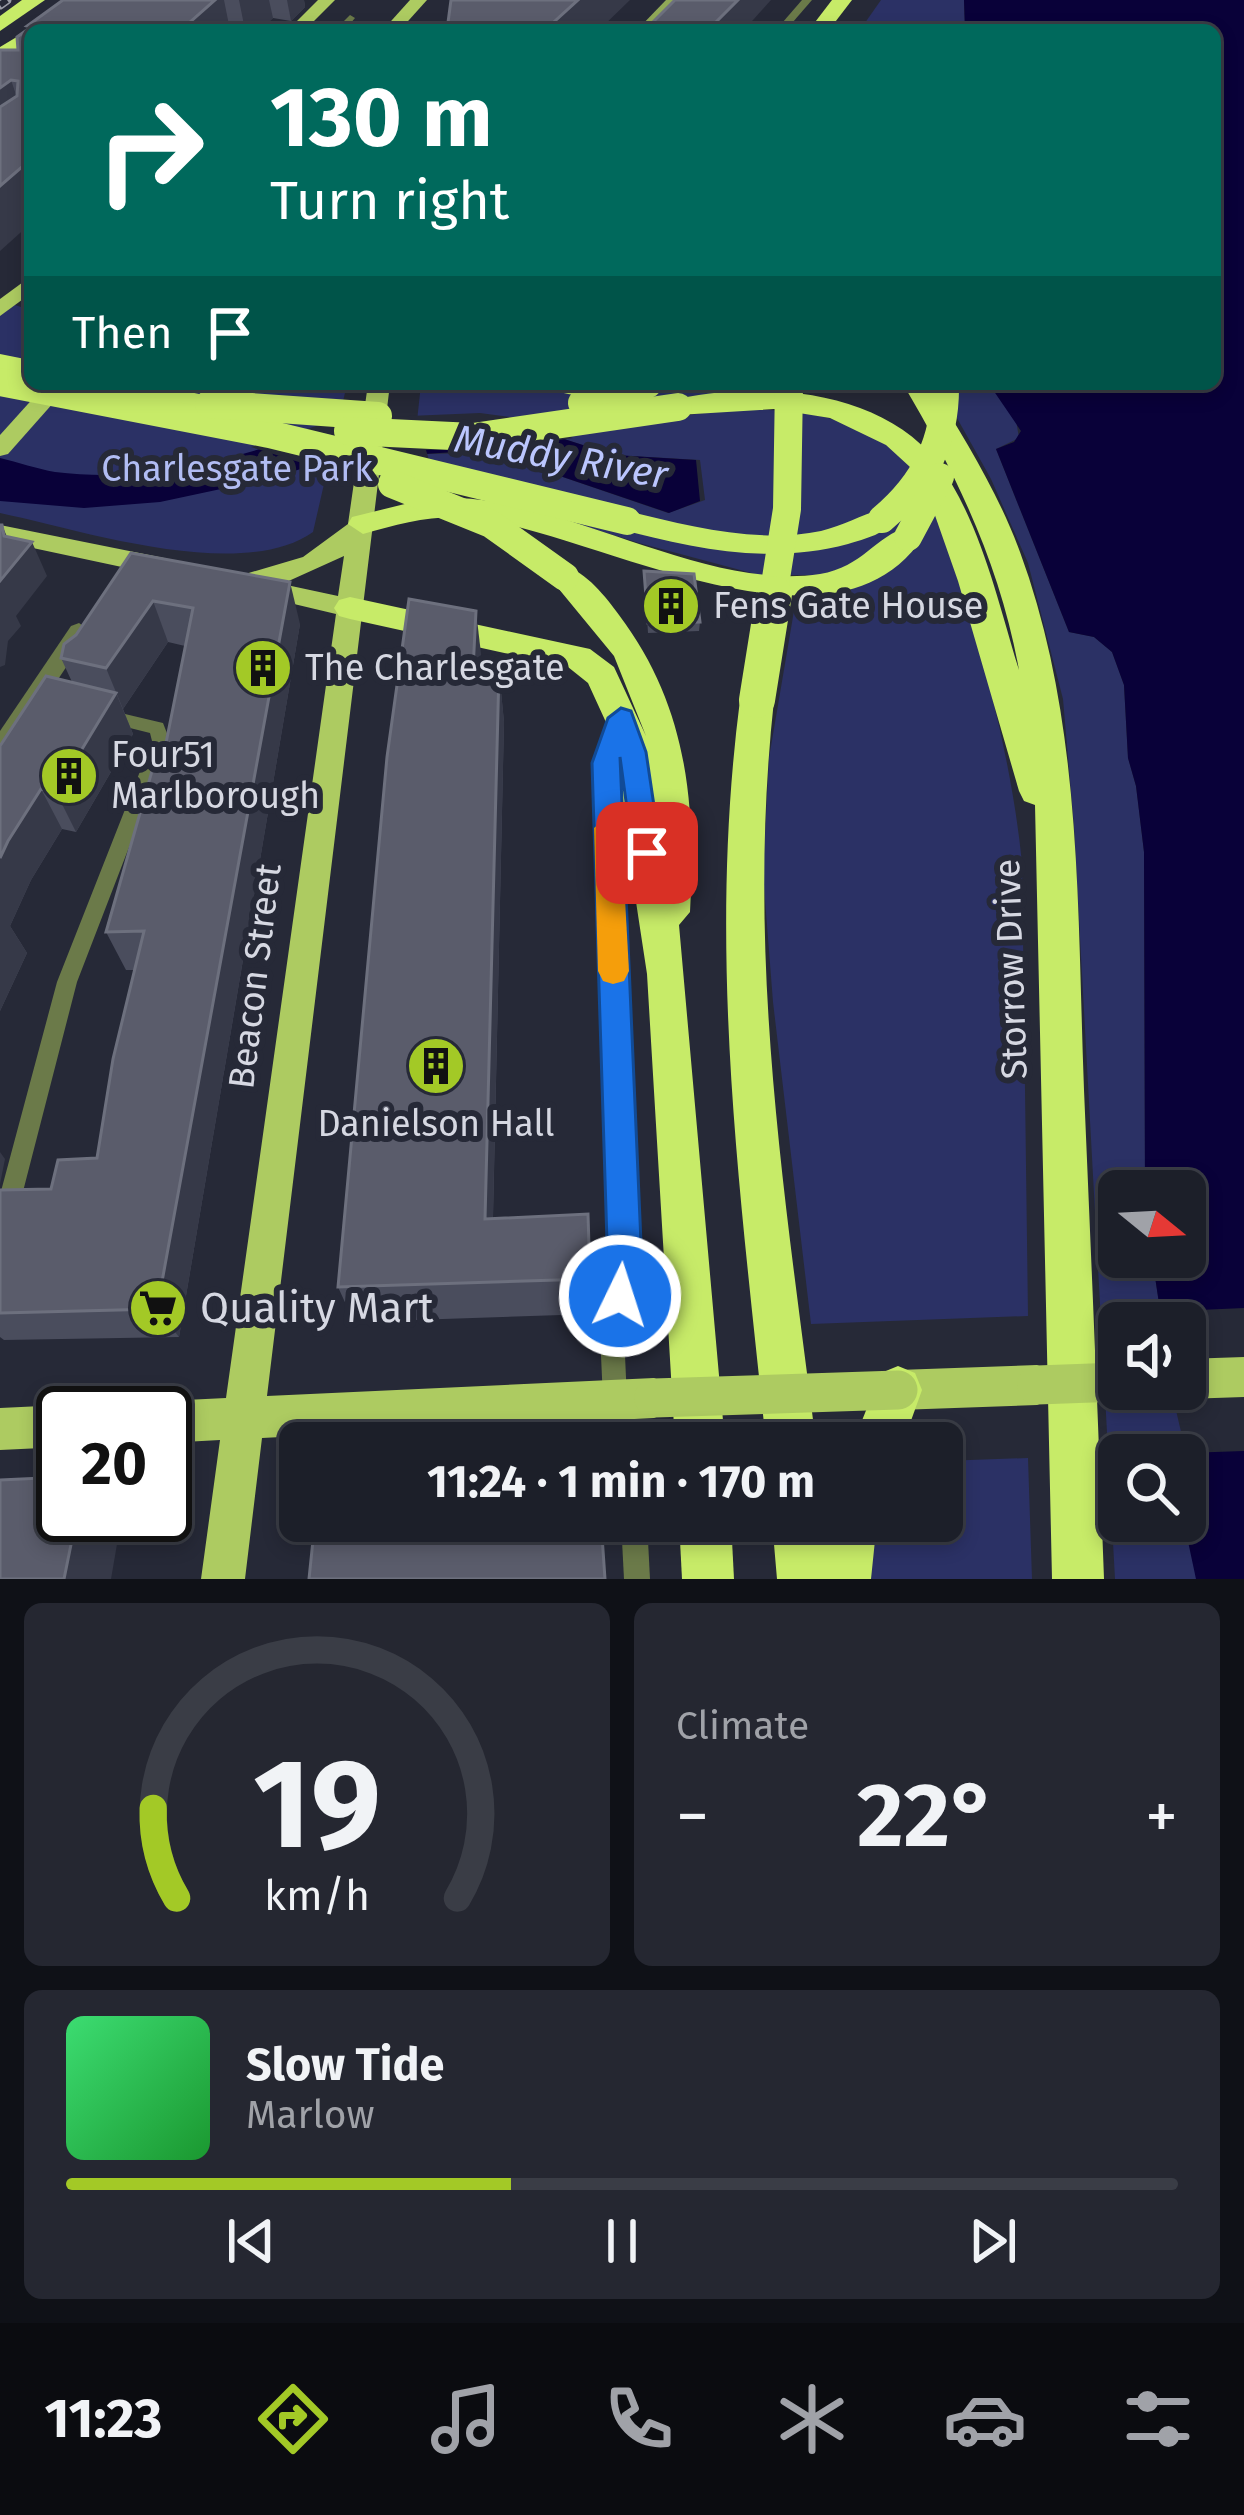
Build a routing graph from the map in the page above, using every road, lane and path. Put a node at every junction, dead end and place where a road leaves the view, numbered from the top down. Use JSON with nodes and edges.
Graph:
{"nodes":[{"id":1,"x":35,"y":0,"type":"edge"},
{"id":2,"x":327,"y":0,"type":"edge"},
{"id":3,"x":673,"y":0,"type":"edge"},
{"id":4,"x":806,"y":0,"type":"edge"},
{"id":5,"x":425,"y":5,"type":"edge"},
{"id":6,"x":350,"y":18,"type":"dead end"},
{"id":7,"x":302,"y":24,"type":"edge"},
{"id":8,"x":345,"y":24,"type":"edge"},
{"id":9,"x":400,"y":24,"type":"edge"},
{"id":10,"x":650,"y":24,"type":"edge"},
{"id":11,"x":786,"y":24,"type":"edge"},
{"id":12,"x":0,"y":25,"type":"edge"},
{"id":13,"x":21,"y":287,"type":"edge"},
{"id":14,"x":0,"y":310,"type":"edge"},
{"id":15,"x":50,"y":390,"type":"edge"},
{"id":16,"x":54,"y":390,"type":"edge"},
{"id":17,"x":128,"y":390,"type":"edge"},
{"id":18,"x":619,"y":390,"type":"edge"},
{"id":19,"x":626,"y":390,"type":"edge"},
{"id":20,"x":789,"y":390,"type":"edge"},
{"id":21,"x":838,"y":390,"type":"edge"},
{"id":22,"x":920,"y":390,"type":"edge"},
{"id":23,"x":946,"y":394,"type":"edge"},
{"id":24,"x":377,"y":396,"type":"edge"},
{"id":25,"x":671,"y":396,"type":"edge"},
{"id":26,"x":201,"y":414,"type":"junction"},
{"id":27,"x":0,"y":449,"type":"edge"},
{"id":28,"x":934,"y":479,"type":"junction"},
{"id":29,"x":363,"y":524,"type":"junction"},
{"id":30,"x":0,"y":532,"type":"edge"},
{"id":31,"x":191,"y":573,"type":"edge"},
{"id":32,"x":350,"y":608,"type":"junction"},
{"id":33,"x":86,"y":620,"type":"edge"},
{"id":34,"x":33,"y":699,"type":"junction"},
{"id":35,"x":61,"y":705,"type":"edge"},
{"id":36,"x":84,"y":710,"type":"edge"},
{"id":37,"x":621,"y":718,"type":"junction"},
{"id":38,"x":0,"y":749,"type":"edge"},
{"id":39,"x":1055,"y":852,"type":"junction"},
{"id":40,"x":667,"y":974,"type":"junction"},
{"id":41,"x":0,"y":1238,"type":"edge"},
{"id":42,"x":1244,"y":1377,"type":"edge"},
{"id":43,"x":1206,"y":1378,"type":"edge"},
{"id":44,"x":1098,"y":1383,"type":"edge"},
{"id":45,"x":898,"y":1390,"type":"junction"},
{"id":46,"x":635,"y":1399,"type":"junction"},
{"id":47,"x":244,"y":1419,"type":"junction"},
{"id":48,"x":192,"y":1421,"type":"edge"},
{"id":49,"x":630,"y":1422,"type":"edge"},
{"id":50,"x":699,"y":1422,"type":"edge"},
{"id":51,"x":789,"y":1422,"type":"edge"},
{"id":52,"x":886,"y":1422,"type":"edge"},
{"id":53,"x":36,"y":1427,"type":"edge"},
{"id":54,"x":0,"y":1429,"type":"edge"},
{"id":55,"x":635,"y":1542,"type":"edge"},
{"id":56,"x":706,"y":1542,"type":"edge"},
{"id":57,"x":800,"y":1542,"type":"edge"},
{"id":58,"x":849,"y":1542,"type":"edge"},
{"id":59,"x":223,"y":1579,"type":"edge"},
{"id":60,"x":638,"y":1579,"type":"edge"},
{"id":61,"x":708,"y":1579,"type":"edge"},
{"id":62,"x":803,"y":1579,"type":"edge"},
{"id":63,"x":845,"y":1579,"type":"edge"},
{"id":64,"x":1078,"y":1579,"type":"edge"}],
"edges":[{"from":1,"to":12,"type":"highway"},
{"from":2,"to":7,"type":"main road"},
{"from":3,"to":10,"type":"street"},
{"from":4,"to":11,"type":"lane"},
{"from":5,"to":9,"type":"main road"},
{"from":6,"to":8,"type":"lane"},
{"from":13,"to":14,"type":"main road"},
{"from":15,"to":26,"type":"highway","bridge":true},
{"from":16,"to":27,"type":"main road"},
{"from":17,"to":26,"type":"highway"},
{"from":18,"to":25,"type":"highway"},
{"from":19,"to":26,"type":"highway","bridge":true},
{"from":20,"to":51,"type":"highway","bridge":true},
{"from":21,"to":28,"type":"highway"},
{"from":22,"to":39,"type":"highway","name":"Storrow Drive"},
{"from":23,"to":26,"type":"highway","bridge":true},
{"from":23,"to":29,"type":"highway","bridge":true},
{"from":24,"to":29,"type":"main road","name":"Beacon Street","bridge":true},
{"from":25,"to":26,"type":"highway","bridge":true},
{"from":25,"to":28,"type":"highway"},
{"from":26,"to":40,"type":"highway","bridge":true},
{"from":28,"to":39,"type":"highway"},
{"from":29,"to":32,"type":"main road","name":"Beacon Street"},
{"from":29,"to":32,"type":"main road"},
{"from":30,"to":31,"type":"main road"},
{"from":32,"to":37,"type":"highway"},
{"from":32,"to":47,"type":"main road","name":"Beacon Street"},
{"from":33,"to":34,"type":"street"},
{"from":34,"to":35,"type":"lane"},
{"from":34,"to":38,"type":"street"},
{"from":36,"to":41,"type":"lane"},
{"from":37,"to":40,"type":"highway"},
{"from":37,"to":46,"type":"lane"},
{"from":39,"to":64,"type":"highway","name":"Storrow Drive"},
{"from":40,"to":50,"type":"highway"},
{"from":42,"to":43,"type":"main road"},
{"from":44,"to":45,"type":"main road","bridge":true},
{"from":45,"to":46,"type":"main road","bridge":true},
{"from":45,"to":52,"type":"highway"},
{"from":46,"to":47,"type":"main road"},
{"from":46,"to":49,"type":"lane"},
{"from":47,"to":48,"type":"main road"},
{"from":47,"to":59,"type":"main road","name":"Beacon Street"},
{"from":53,"to":54,"type":"main road"},
{"from":55,"to":60,"type":"lane"},
{"from":56,"to":61,"type":"highway"},
{"from":57,"to":62,"type":"highway"},
{"from":58,"to":63,"type":"highway"}]}
